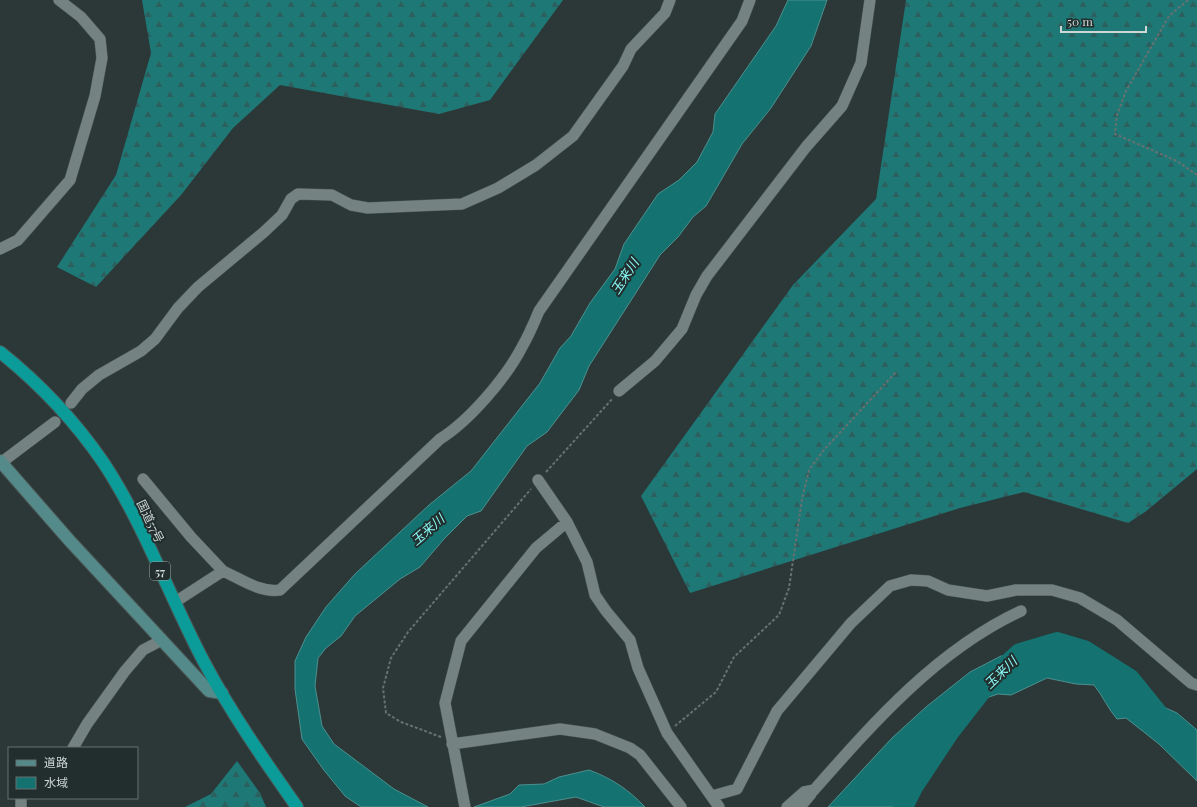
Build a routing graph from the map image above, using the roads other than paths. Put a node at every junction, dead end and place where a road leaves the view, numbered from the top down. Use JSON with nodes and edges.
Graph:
{"nodes":[{"id":1,"x":60,"y":0,"type":"edge"},
{"id":2,"x":670,"y":0,"type":"edge"},
{"id":3,"x":750,"y":0,"type":"edge"},
{"id":4,"x":870,"y":0,"type":"edge"},
{"id":5,"x":0,"y":249,"type":"edge"},
{"id":6,"x":0,"y":353,"type":"edge"},
{"id":7,"x":619,"y":392,"type":"road end"},
{"id":8,"x":71,"y":403,"type":"dead end"},
{"id":9,"x":56,"y":422,"type":"dead end"},
{"id":10,"x":1,"y":461,"type":"edge"},
{"id":11,"x":144,"y":479,"type":"dead end"},
{"id":12,"x":538,"y":480,"type":"road end"},
{"id":13,"x":567,"y":522,"type":"junction"},
{"id":14,"x":223,"y":571,"type":"junction"},
{"id":15,"x":175,"y":602,"type":"junction"},
{"id":16,"x":1021,"y":612,"type":"dead end"},
{"id":17,"x":162,"y":640,"type":"junction"},
{"id":18,"x":1197,"y":685,"type":"edge"},
{"id":19,"x":222,"y":693,"type":"junction"},
{"id":20,"x":452,"y":742,"type":"junction"},
{"id":21,"x":74,"y":747,"type":"edge"},
{"id":22,"x":814,"y":790,"type":"junction"},
{"id":23,"x":712,"y":796,"type":"junction"},
{"id":24,"x":297,"y":807,"type":"edge"},
{"id":25,"x":465,"y":807,"type":"edge"},
{"id":26,"x":681,"y":807,"type":"edge"},
{"id":27,"x":719,"y":807,"type":"edge"},
{"id":28,"x":787,"y":807,"type":"edge"},
{"id":29,"x":800,"y":807,"type":"edge"}],
"edges":[{"from":1,"to":5,"type":"street"},
{"from":2,"to":8,"type":"street"},
{"from":3,"to":14,"type":"street"},
{"from":4,"to":7,"type":"street"},
{"from":6,"to":15,"type":"highway","name":"国道57号","number":"57"},
{"from":9,"to":10,"type":"street"},
{"from":10,"to":17,"type":"street"},
{"from":11,"to":14,"type":"street"},
{"from":12,"to":13,"type":"street"},
{"from":13,"to":20,"type":"street"},
{"from":13,"to":23,"type":"street"},
{"from":14,"to":15,"type":"street"},
{"from":15,"to":19,"type":"highway","name":"国道57号","number":"57"},
{"from":16,"to":22,"type":"street"},
{"from":17,"to":19,"type":"street"},
{"from":17,"to":21,"type":"street"},
{"from":18,"to":23,"type":"street"},
{"from":19,"to":24,"type":"highway","name":"国道57号","number":"57"},
{"from":20,"to":25,"type":"street"},
{"from":20,"to":26,"type":"street"},
{"from":22,"to":28,"type":"street"},
{"from":22,"to":29,"type":"street"},
{"from":23,"to":27,"type":"street"}]}
